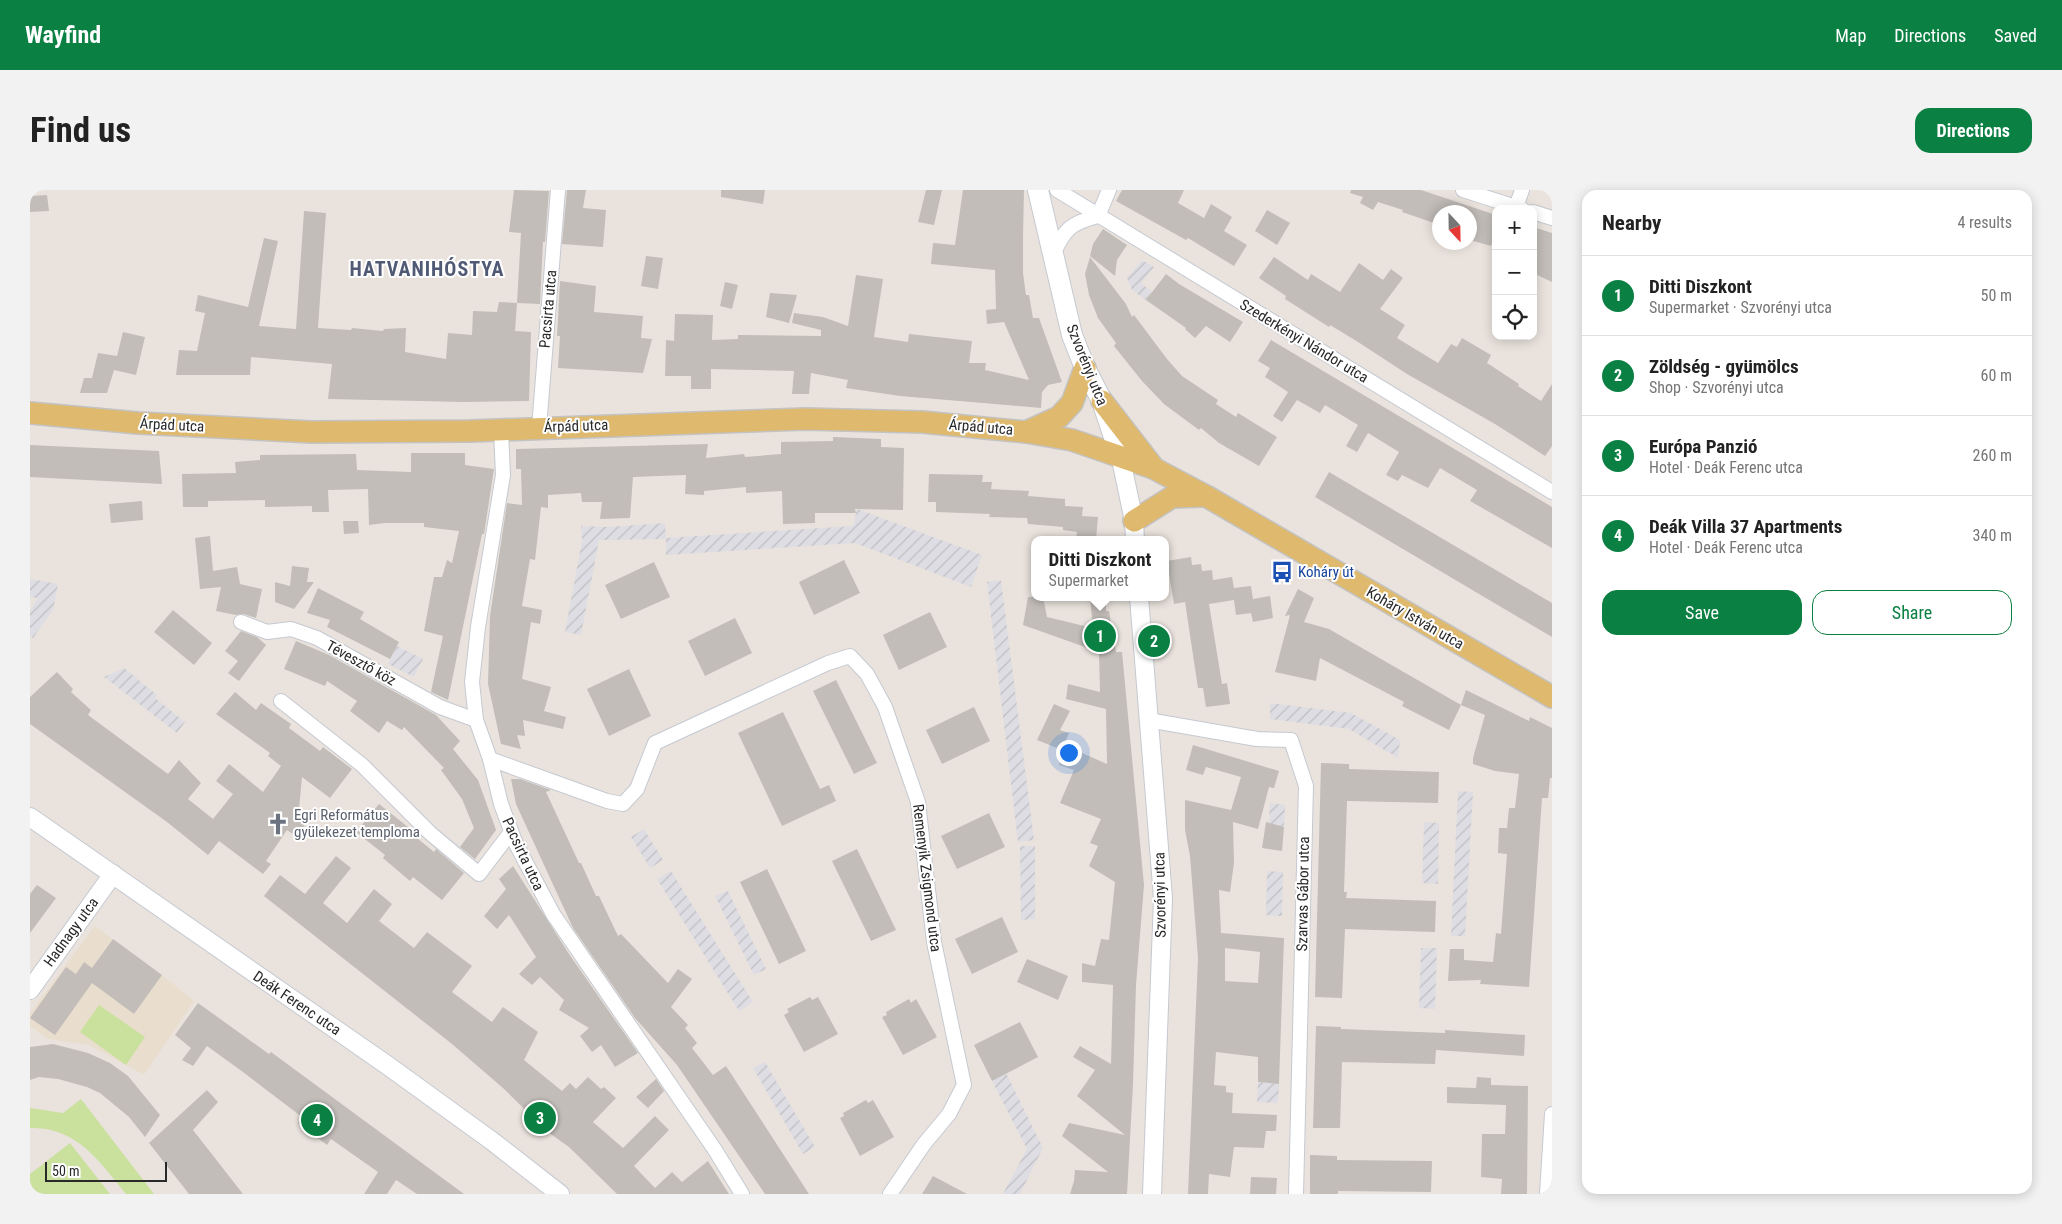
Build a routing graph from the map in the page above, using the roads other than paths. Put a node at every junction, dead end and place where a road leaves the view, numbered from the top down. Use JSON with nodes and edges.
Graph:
{"nodes":[{"id":1,"x":558,"y":190,"type":"edge"},
{"id":2,"x":1038,"y":190,"type":"edge"},
{"id":3,"x":1057,"y":190,"type":"edge"},
{"id":4,"x":1109,"y":190,"type":"edge"},
{"id":5,"x":1463,"y":190,"type":"edge"},
{"id":6,"x":1522,"y":190,"type":"edge"},
{"id":7,"x":1510,"y":205,"type":"edge"},
{"id":8,"x":1520,"y":205,"type":"edge"},
{"id":9,"x":1537,"y":213,"type":"edge"},
{"id":10,"x":1098,"y":216,"type":"junction"},
{"id":11,"x":1552,"y":218,"type":"edge"},
{"id":12,"x":1053,"y":255,"type":"junction"},
{"id":13,"x":1085,"y":368,"type":"junction"},
{"id":14,"x":1102,"y":401,"type":"junction"},
{"id":15,"x":30,"y":413,"type":"edge"},
{"id":16,"x":539,"y":428,"type":"junction"},
{"id":17,"x":501,"y":430,"type":"junction"},
{"id":18,"x":1026,"y":432,"type":"junction"},
{"id":19,"x":1120,"y":455,"type":"junction"},
{"id":20,"x":1153,"y":468,"type":"junction"},
{"id":21,"x":1552,"y":492,"type":"edge"},
{"id":22,"x":1206,"y":496,"type":"junction"},
{"id":23,"x":1134,"y":530,"type":"edge"},
{"id":24,"x":1138,"y":601,"type":"edge"},
{"id":25,"x":241,"y":622,"type":"dead end"},
{"id":26,"x":1552,"y":697,"type":"edge"},
{"id":27,"x":281,"y":701,"type":"dead end"},
{"id":28,"x":476,"y":720,"type":"junction"},
{"id":29,"x":1148,"y":720,"type":"junction"},
{"id":30,"x":490,"y":759,"type":"junction"},
{"id":31,"x":30,"y":817,"type":"edge"},
{"id":32,"x":511,"y":832,"type":"junction"},
{"id":33,"x":113,"y":874,"type":"junction"},
{"id":34,"x":30,"y":990,"type":"edge"},
{"id":35,"x":1552,"y":1114,"type":"edge"},
{"id":36,"x":560,"y":1194,"type":"edge"},
{"id":37,"x":742,"y":1194,"type":"edge"},
{"id":38,"x":890,"y":1194,"type":"edge"},
{"id":39,"x":1152,"y":1194,"type":"edge"},
{"id":40,"x":1296,"y":1194,"type":"edge"},
{"id":41,"x":1547,"y":1194,"type":"edge"}],
"edges":[{"from":1,"to":16,"type":"street","name":"Pacsirta utca"},
{"from":2,"to":12,"type":"main road","name":"Szvorényi utca"},
{"from":3,"to":10,"type":"street","name":"Szederkényi Nándor utca"},
{"from":4,"to":10,"type":"street"},
{"from":5,"to":7,"type":"street"},
{"from":6,"to":8,"type":"street"},
{"from":9,"to":11,"type":"street"},
{"from":10,"to":12,"type":"street"},
{"from":10,"to":21,"type":"street","name":"Szederkényi Nándor utca"},
{"from":12,"to":13,"type":"main road","name":"Szvorényi utca"},
{"from":13,"to":14,"type":"main road","name":"Szvorényi utca"},
{"from":13,"to":18,"type":"main road"},
{"from":14,"to":19,"type":"main road","name":"Szvorényi utca"},
{"from":14,"to":20,"type":"main road"},
{"from":15,"to":17,"type":"main road","name":"Árpád utca"},
{"from":16,"to":17,"type":"main road","name":"Árpád utca"},
{"from":16,"to":18,"type":"main road","name":"Árpád utca"},
{"from":17,"to":28,"type":"street","name":"Pacsirta utca"},
{"from":18,"to":19,"type":"main road","name":"Árpád utca"},
{"from":19,"to":20,"type":"main road","name":"Koháry István utca"},
{"from":19,"to":23,"type":"street","name":"Szvorényi utca"},
{"from":20,"to":22,"type":"main road","name":"Koháry István utca"},
{"from":22,"to":23,"type":"main road"},
{"from":22,"to":26,"type":"main road","name":"Koháry István utca"},
{"from":24,"to":29,"type":"street","name":"Szvorényi utca"},
{"from":25,"to":28,"type":"street","name":"Tévesztő köz"},
{"from":27,"to":32,"type":"street"},
{"from":28,"to":30,"type":"street","name":"Pacsirta utca"},
{"from":29,"to":39,"type":"street","name":"Szvorényi utca"},
{"from":29,"to":40,"type":"street","name":"Szarvas Gábor utca"},
{"from":30,"to":32,"type":"street","name":"Pacsirta utca"},
{"from":30,"to":38,"type":"street","name":"Remenyik Zsigmond utca"},
{"from":31,"to":33,"type":"street","name":"Deák Ferenc utca"},
{"from":32,"to":37,"type":"street","name":"Pacsirta utca"},
{"from":33,"to":34,"type":"street","name":"Hadnagy utca"},
{"from":33,"to":36,"type":"street","name":"Deák Ferenc utca"},
{"from":35,"to":41,"type":"street"}]}
